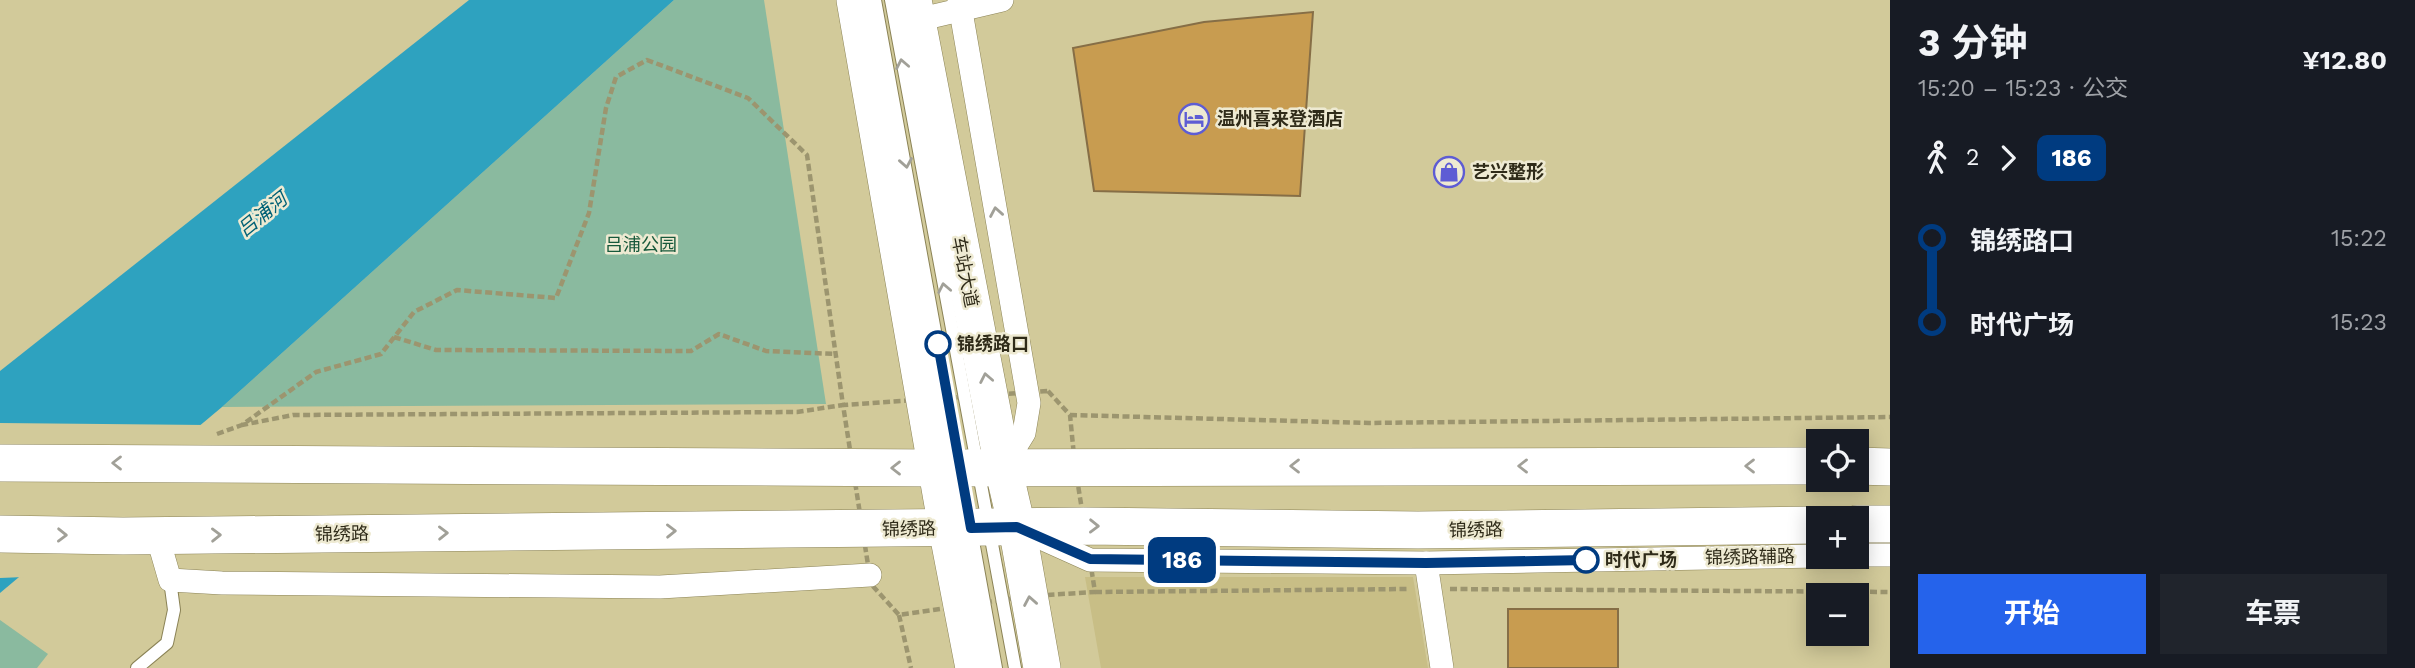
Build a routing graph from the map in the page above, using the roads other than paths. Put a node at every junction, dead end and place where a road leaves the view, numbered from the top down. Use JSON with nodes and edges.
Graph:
{"nodes":[{"id":1,"x":855,"y":0,"type":"edge"},
{"id":2,"x":875,"y":0,"type":"edge"},
{"id":3,"x":1002,"y":0,"type":"edge"},
{"id":4,"x":960,"y":5,"type":"edge"},
{"id":5,"x":907,"y":7,"type":"edge"},
{"id":6,"x":0,"y":463,"type":"edge"},
{"id":7,"x":1806,"y":466,"type":"edge"},
{"id":8,"x":1869,"y":466,"type":"edge"},
{"id":9,"x":1890,"y":467,"type":"edge"},
{"id":10,"x":970,"y":468,"type":"junction"},
{"id":11,"x":1869,"y":524,"type":"edge"},
{"id":12,"x":1890,"y":524,"type":"edge"},
{"id":13,"x":1806,"y":525,"type":"edge"},
{"id":14,"x":981,"y":528,"type":"junction"},
{"id":15,"x":0,"y":534,"type":"edge"},
{"id":16,"x":140,"y":536,"type":"junction"},
{"id":17,"x":1869,"y":555,"type":"edge"},
{"id":18,"x":1890,"y":555,"type":"edge"},
{"id":19,"x":1806,"y":556,"type":"edge"},
{"id":20,"x":1426,"y":563,"type":"junction"},
{"id":21,"x":870,"y":575,"type":"dead end"},
{"id":22,"x":170,"y":580,"type":"junction"},
{"id":23,"x":138,"y":668,"type":"edge"},
{"id":24,"x":974,"y":668,"type":"edge"},
{"id":25,"x":996,"y":668,"type":"edge"},
{"id":26,"x":1015,"y":668,"type":"edge"},
{"id":27,"x":1042,"y":668,"type":"edge"},
{"id":28,"x":1442,"y":668,"type":"edge"}],
"edges":[{"from":1,"to":10,"type":"main road","name":"车站大道"},
{"from":2,"to":10,"type":"lane","one_way":true},
{"from":3,"to":4,"type":"street"},
{"from":4,"to":5,"type":"street"},
{"from":10,"to":4,"type":"street","one_way":true},
{"from":10,"to":5,"type":"main road","name":"车站大道","one_way":true},
{"from":10,"to":6,"type":"main road","one_way":true},
{"from":7,"to":10,"type":"main road","one_way":true},
{"from":8,"to":9,"type":"main road"},
{"from":10,"to":14,"type":"main road","name":"车站大道"},
{"from":10,"to":14,"type":"main road","name":"车站大道"},
{"from":11,"to":12,"type":"main road"},
{"from":14,"to":13,"type":"main road","name":"锦绣路","one_way":true},
{"from":16,"to":14,"type":"main road","name":"锦绣路","one_way":true},
{"from":14,"to":20,"type":"street","name":"锦绣路辅路"},
{"from":14,"to":24,"type":"main road","name":"车站大道"},
{"from":14,"to":25,"type":"lane"},
{"from":14,"to":26,"type":"lane"},
{"from":27,"to":14,"type":"main road","name":"车站大道","one_way":true},
{"from":15,"to":16,"type":"main road","name":"锦绣路","one_way":true},
{"from":16,"to":22,"type":"street"},
{"from":17,"to":18,"type":"street"},
{"from":19,"to":20,"type":"street","name":"锦绣路辅路"},
{"from":20,"to":28,"type":"street"},
{"from":21,"to":22,"type":"street"},
{"from":22,"to":23,"type":"lane"}]}
